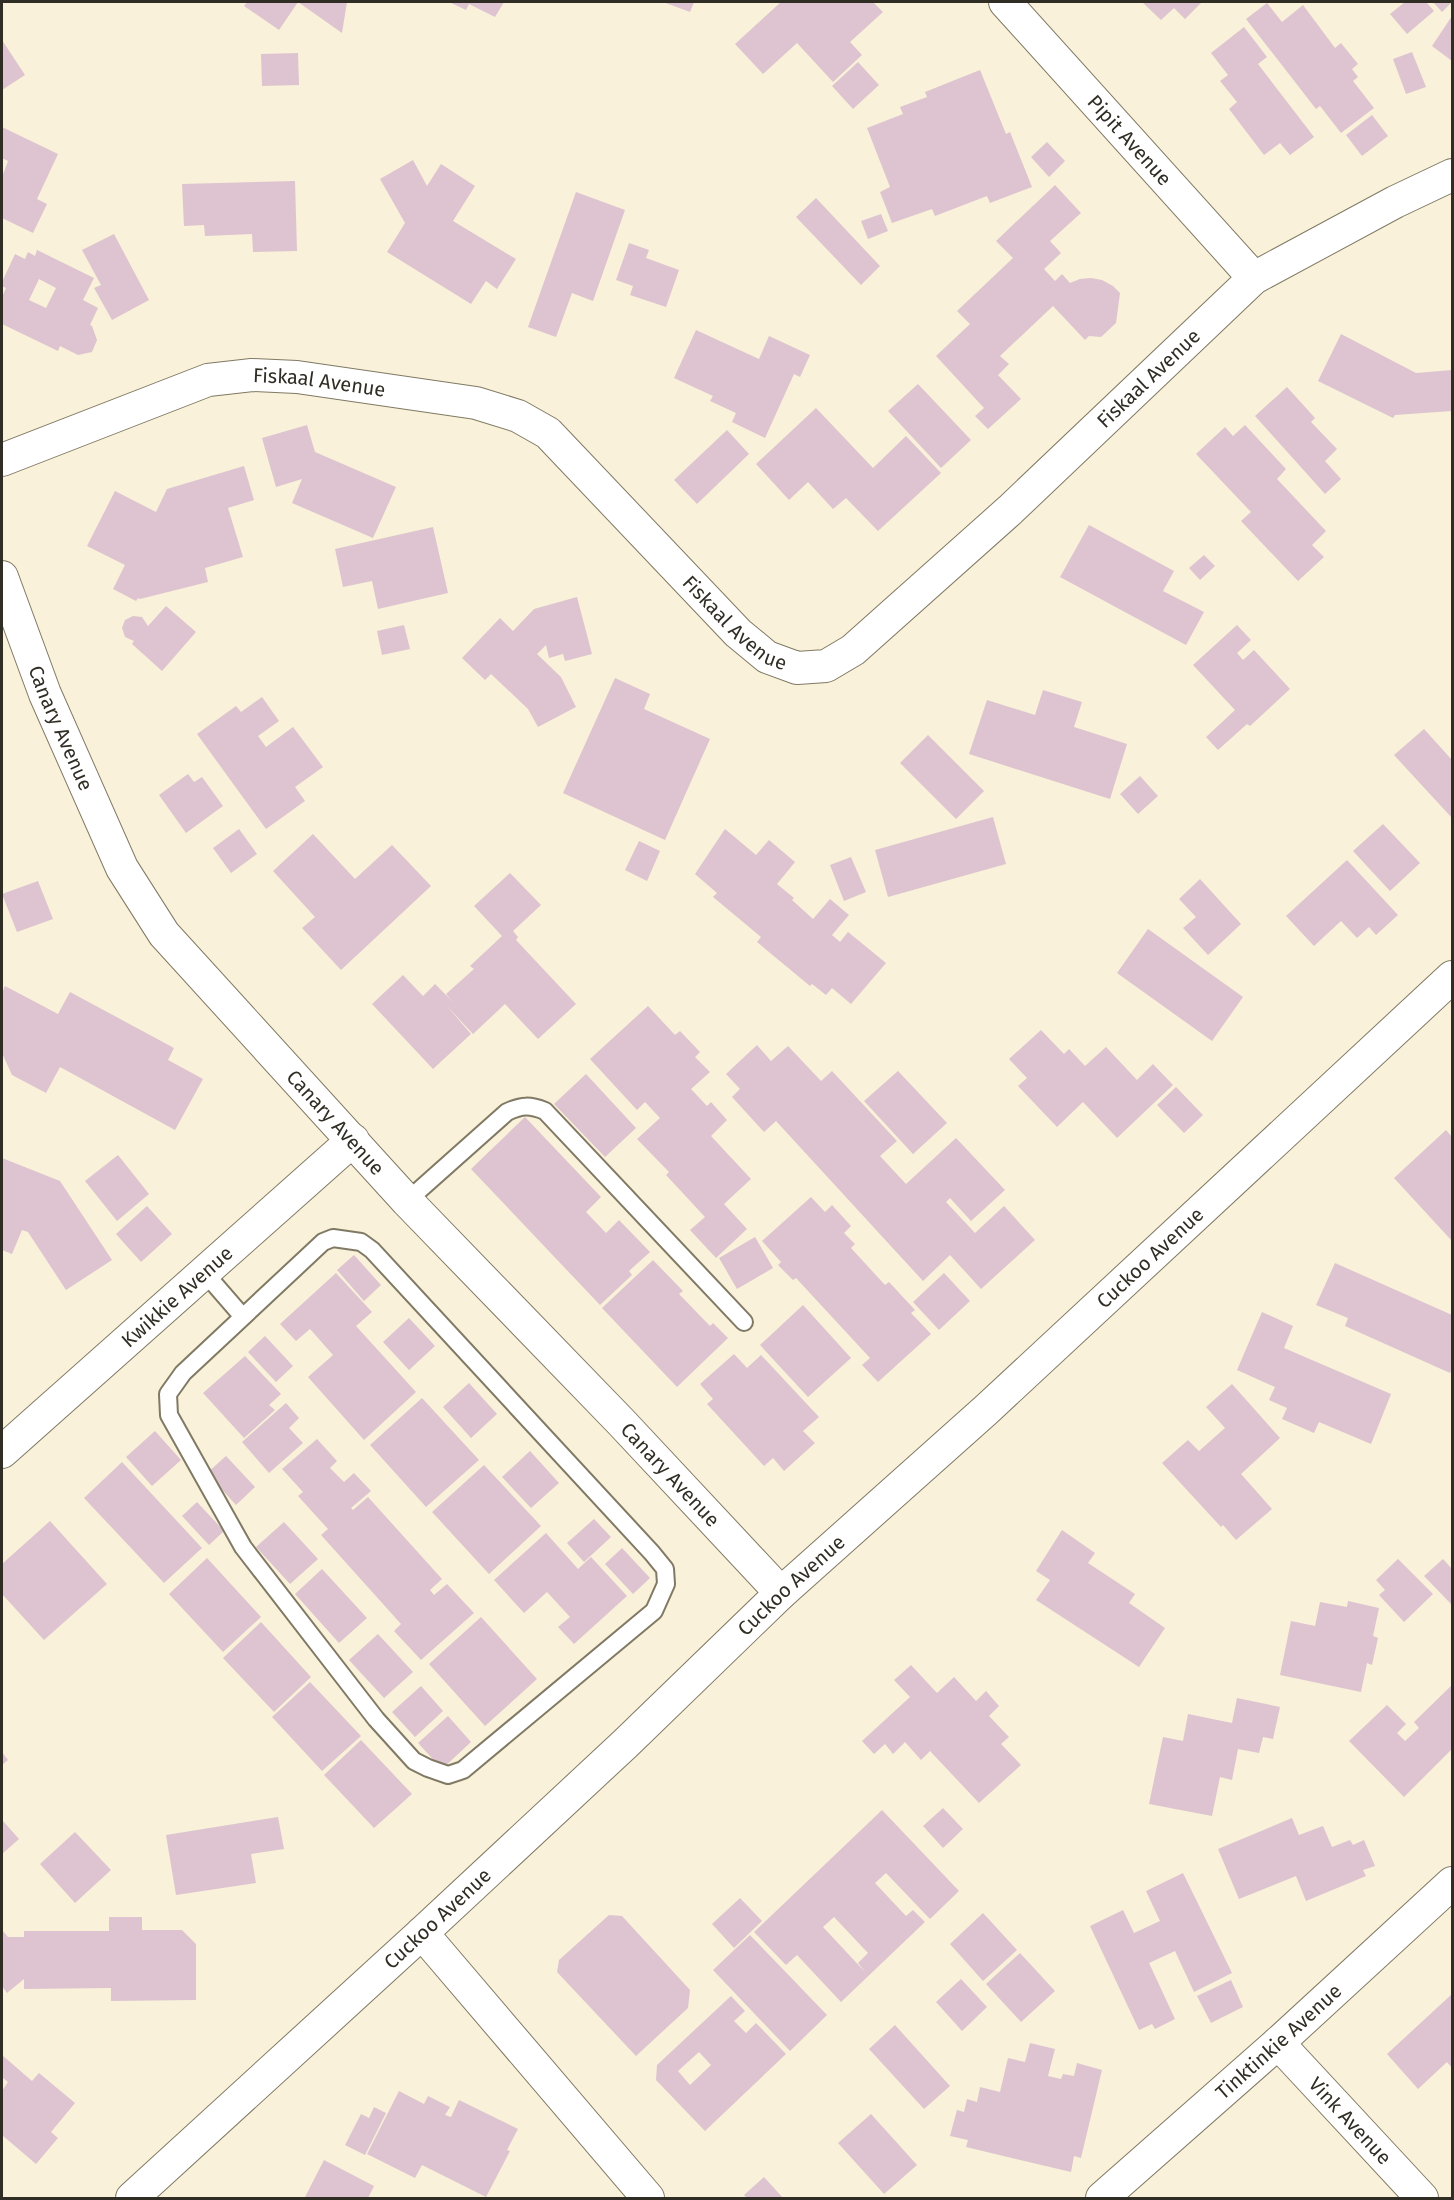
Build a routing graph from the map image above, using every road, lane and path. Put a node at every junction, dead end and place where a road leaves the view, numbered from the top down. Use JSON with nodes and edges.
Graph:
{"nodes":[{"id":1,"x":1005,"y":2,"type":"edge"},
{"id":2,"x":1452,"y":175,"type":"edge"},
{"id":3,"x":1254,"y":279,"type":"junction"},
{"id":4,"x":2,"y":460,"type":"edge"},
{"id":5,"x":2,"y":578,"type":"edge"},
{"id":6,"x":1452,"y":977,"type":"edge"},
{"id":7,"x":353,"y":1140,"type":"junction"},
{"id":8,"x":407,"y":1201,"type":"junction"},
{"id":9,"x":204,"y":1272,"type":"junction"},
{"id":10,"x":243,"y":1317,"type":"junction"},
{"id":11,"x":744,"y":1322,"type":"dead end"},
{"id":12,"x":5,"y":1441,"type":"edge"},
{"id":13,"x":782,"y":1593,"type":"junction"},
{"id":14,"x":1452,"y":1883,"type":"edge"},
{"id":15,"x":422,"y":1934,"type":"junction"},
{"id":16,"x":1278,"y":2043,"type":"junction"},
{"id":17,"x":132,"y":2199,"type":"edge"},
{"id":18,"x":648,"y":2199,"type":"edge"},
{"id":19,"x":1102,"y":2199,"type":"edge"},
{"id":20,"x":1422,"y":2199,"type":"edge"}],
"edges":[{"from":1,"to":3,"type":"street","name":"Pipit Avenue"},
{"from":2,"to":3,"type":"street","name":"Fiskaal Avenue"},
{"from":3,"to":4,"type":"street","name":"Fiskaal Avenue"},
{"from":5,"to":7,"type":"street","name":"Canary Avenue"},
{"from":6,"to":13,"type":"street","name":"Cuckoo Avenue"},
{"from":7,"to":8,"type":"street","name":"Canary Avenue"},
{"from":7,"to":9,"type":"street","name":"Kwikkie Avenue"},
{"from":8,"to":11,"type":"lane"},
{"from":8,"to":13,"type":"street","name":"Canary Avenue"},
{"from":9,"to":10,"type":"lane"},
{"from":9,"to":12,"type":"street","name":"Kwikkie Avenue"},
{"from":10,"to":10,"type":"lane"},
{"from":13,"to":15,"type":"street","name":"Cuckoo Avenue"},
{"from":14,"to":16,"type":"street","name":"Tinktinkie Avenue"},
{"from":15,"to":17,"type":"street","name":"Cuckoo Avenue"},
{"from":15,"to":18,"type":"street"},
{"from":16,"to":19,"type":"street","name":"Tinktinkie Avenue"},
{"from":16,"to":20,"type":"street","name":"Vink Avenue"}]}
